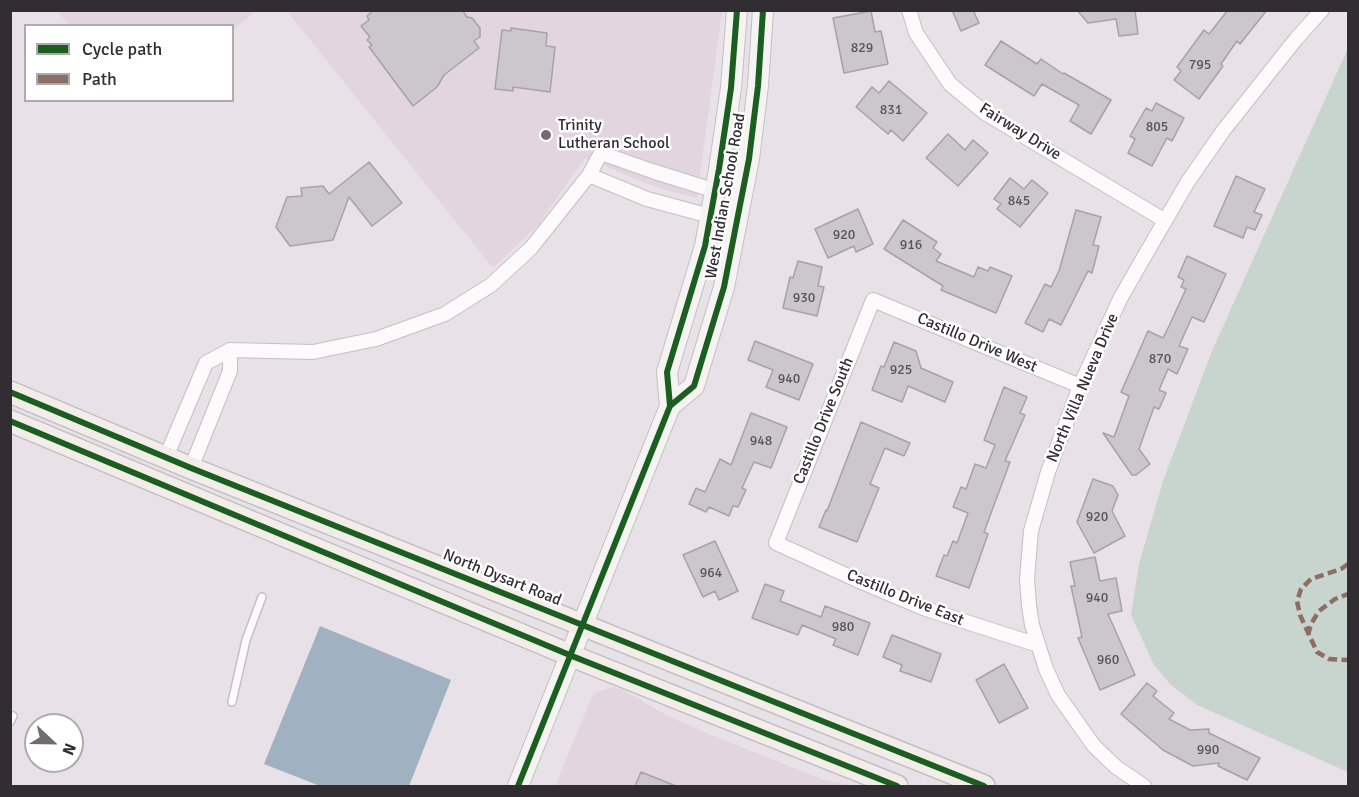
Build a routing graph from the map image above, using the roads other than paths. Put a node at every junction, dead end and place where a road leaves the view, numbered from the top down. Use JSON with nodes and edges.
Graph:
{"nodes":[{"id":1,"x":737,"y":10,"type":"edge"},
{"id":2,"x":763,"y":10,"type":"edge"},
{"id":3,"x":909,"y":10,"type":"edge"},
{"id":4,"x":1322,"y":10,"type":"edge"},
{"id":5,"x":589,"y":175,"type":"junction"},
{"id":6,"x":716,"y":190,"type":"junction"},
{"id":7,"x":710,"y":216,"type":"junction"},
{"id":8,"x":1164,"y":220,"type":"junction"},
{"id":9,"x":873,"y":300,"type":"joint"},
{"id":10,"x":230,"y":350,"type":"junction"},
{"id":11,"x":1080,"y":386,"type":"junction"},
{"id":12,"x":10,"y":392,"type":"edge"},
{"id":13,"x":670,"y":406,"type":"junction"},
{"id":14,"x":10,"y":422,"type":"edge"},
{"id":15,"x":166,"y":458,"type":"junction"},
{"id":16,"x":191,"y":468,"type":"junction"},
{"id":17,"x":776,"y":543,"type":"joint"},
{"id":18,"x":262,"y":597,"type":"dead end"},
{"id":19,"x":583,"y":625,"type":"junction"},
{"id":20,"x":1038,"y":645,"type":"junction"},
{"id":21,"x":572,"y":656,"type":"junction"},
{"id":22,"x":232,"y":702,"type":"dead end"},
{"id":23,"x":518,"y":786,"type":"edge"},
{"id":24,"x":897,"y":786,"type":"edge"},
{"id":25,"x":984,"y":786,"type":"edge"},
{"id":26,"x":1144,"y":786,"type":"edge"}],
"edges":[{"from":1,"to":6,"type":"main road","name":"West Indian School Road"},
{"from":2,"to":13,"type":"main road","name":"West Indian School Road"},
{"from":3,"to":8,"type":"street","name":"Fairway Drive"},
{"from":4,"to":8,"type":"street","name":"North Villa Nueva Drive"},
{"from":5,"to":6,"type":"street"},
{"from":5,"to":7,"type":"street"},
{"from":5,"to":10,"type":"street"},
{"from":6,"to":7,"type":"main road","name":"West Indian School Road"},
{"from":7,"to":13,"type":"main road","name":"West Indian School Road"},
{"from":8,"to":11,"type":"street","name":"North Villa Nueva Drive"},
{"from":9,"to":11,"type":"street","name":"Castillo Drive West"},
{"from":9,"to":17,"type":"street","name":"Castillo Drive South"},
{"from":10,"to":15,"type":"street"},
{"from":10,"to":16,"type":"street"},
{"from":11,"to":20,"type":"street","name":"North Villa Nueva Drive"},
{"from":12,"to":15,"type":"main road","name":"North Dysart Road"},
{"from":13,"to":19,"type":"main road","name":"West Indian School Road"},
{"from":14,"to":21,"type":"main road"},
{"from":15,"to":16,"type":"main road","name":"North Dysart Road"},
{"from":16,"to":19,"type":"main road","name":"North Dysart Road"},
{"from":17,"to":20,"type":"street","name":"Castillo Drive East"},
{"from":18,"to":22,"type":"lane"},
{"from":19,"to":21,"type":"main road","name":"West Indian School Road"},
{"from":19,"to":25,"type":"main road","name":"North Dysart Road"},
{"from":20,"to":26,"type":"street","name":"North Villa Nueva Drive"},
{"from":21,"to":23,"type":"main road","name":"West Indian School Road"},
{"from":21,"to":24,"type":"main road"}]}
